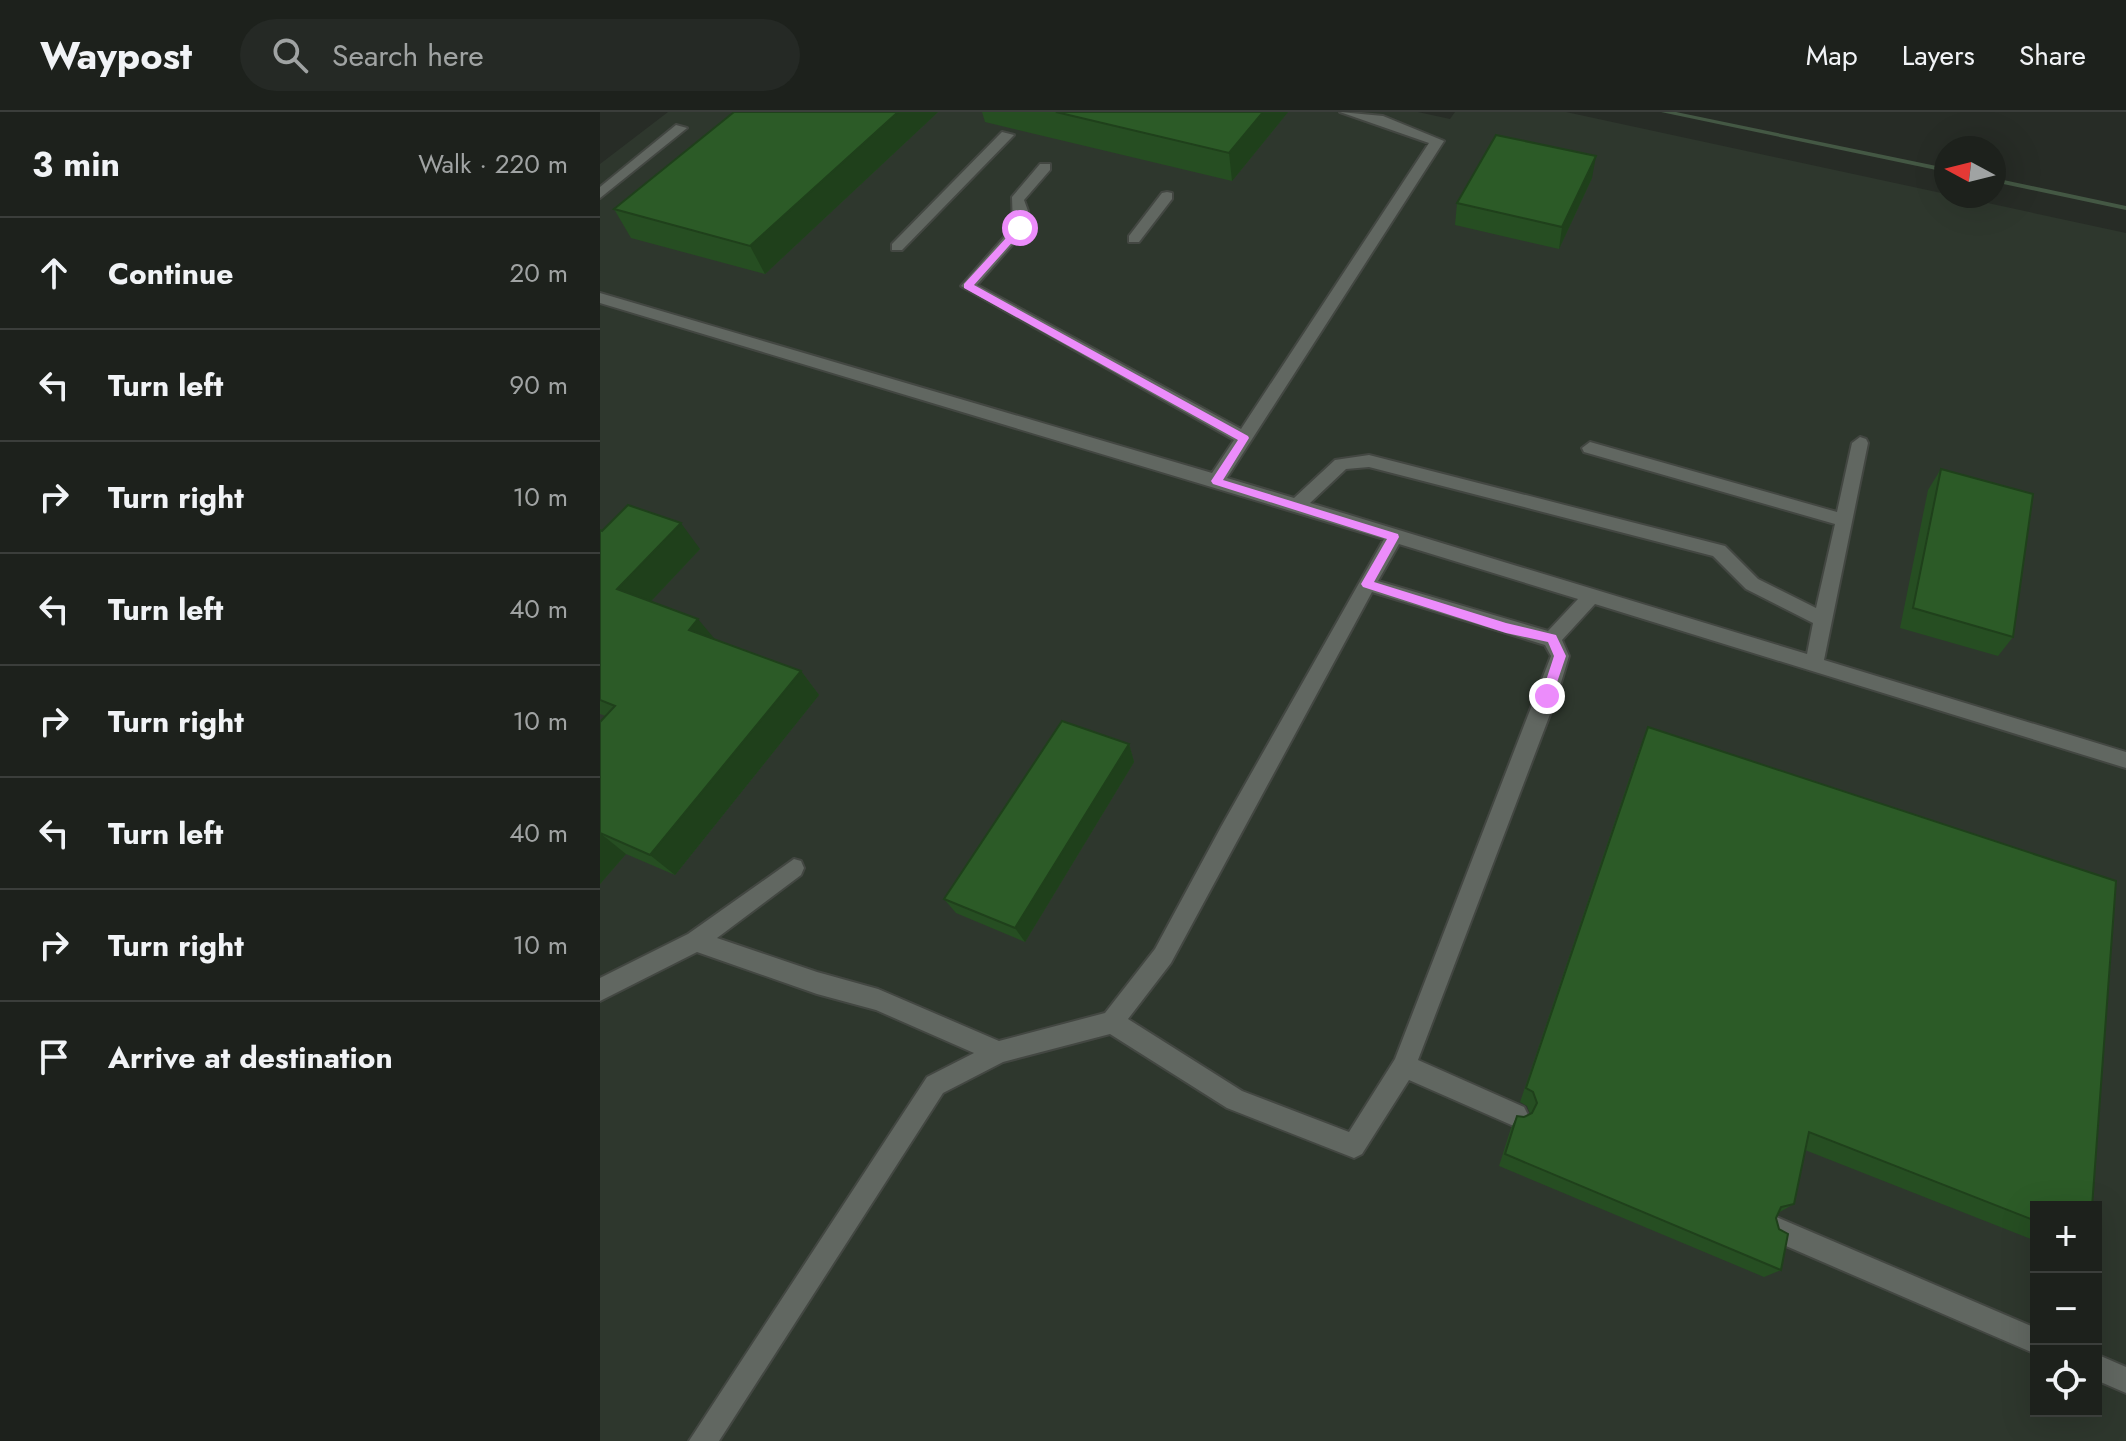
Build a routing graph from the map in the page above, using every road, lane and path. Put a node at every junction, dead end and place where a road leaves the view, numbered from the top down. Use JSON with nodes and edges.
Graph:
{"nodes":[{"id":1,"x":1346,"y":112,"type":"edge"},
{"id":2,"x":681,"y":128,"type":"dead end"},
{"id":3,"x":1007,"y":135,"type":"dead end"},
{"id":4,"x":1045,"y":167,"type":"dead end"},
{"id":5,"x":600,"y":194,"type":"edge"},
{"id":6,"x":1167,"y":196,"type":"dead end"},
{"id":7,"x":1134,"y":239,"type":"dead end"},
{"id":8,"x":897,"y":247,"type":"dead end"},
{"id":9,"x":600,"y":298,"type":"edge"},
{"id":10,"x":1244,"y":438,"type":"junction"},
{"id":11,"x":1860,"y":443,"type":"dead end"},
{"id":12,"x":1590,"y":448,"type":"dead end"},
{"id":13,"x":1216,"y":481,"type":"junction"},
{"id":14,"x":1296,"y":506,"type":"junction"},
{"id":15,"x":1843,"y":520,"type":"junction"},
{"id":16,"x":1394,"y":537,"type":"junction"},
{"id":17,"x":1367,"y":584,"type":"junction"},
{"id":18,"x":1590,"y":597,"type":"junction"},
{"id":19,"x":1823,"y":620,"type":"junction"},
{"id":20,"x":1552,"y":639,"type":"junction"},
{"id":21,"x":1814,"y":664,"type":"junction"},
{"id":22,"x":2126,"y":760,"type":"edge"},
{"id":23,"x":794,"y":868,"type":"dead end"},
{"id":24,"x":696,"y":941,"type":"junction"},
{"id":25,"x":600,"y":990,"type":"edge"},
{"id":26,"x":1112,"y":1022,"type":"junction"},
{"id":27,"x":999,"y":1052,"type":"junction"},
{"id":28,"x":1404,"y":1066,"type":"junction"},
{"id":29,"x":1516,"y":1115,"type":"edge"},
{"id":30,"x":1774,"y":1228,"type":"edge"},
{"id":31,"x":2030,"y":1338,"type":"edge"},
{"id":32,"x":2102,"y":1370,"type":"edge"},
{"id":33,"x":2126,"y":1380,"type":"edge"},
{"id":34,"x":703,"y":1441,"type":"edge"}],
"edges":[{"from":1,"to":10,"type":"lane"},
{"from":2,"to":5,"type":"lane"},
{"from":3,"to":8,"type":"lane"},
{"from":4,"to":10,"type":"lane"},
{"from":6,"to":7,"type":"lane"},
{"from":9,"to":13,"type":"lane"},
{"from":10,"to":13,"type":"lane"},
{"from":11,"to":15,"type":"lane"},
{"from":12,"to":15,"type":"lane"},
{"from":13,"to":14,"type":"lane"},
{"from":14,"to":16,"type":"lane"},
{"from":14,"to":19,"type":"lane"},
{"from":15,"to":19,"type":"lane"},
{"from":16,"to":17,"type":"lane"},
{"from":16,"to":18,"type":"lane"},
{"from":17,"to":20,"type":"lane"},
{"from":17,"to":26,"type":"lane"},
{"from":18,"to":20,"type":"lane"},
{"from":18,"to":21,"type":"lane"},
{"from":19,"to":21,"type":"lane"},
{"from":20,"to":28,"type":"lane"},
{"from":21,"to":22,"type":"lane"},
{"from":23,"to":24,"type":"lane"},
{"from":24,"to":25,"type":"lane"},
{"from":24,"to":27,"type":"lane"},
{"from":26,"to":27,"type":"lane"},
{"from":26,"to":28,"type":"lane"},
{"from":27,"to":34,"type":"lane"},
{"from":28,"to":29,"type":"lane"},
{"from":30,"to":31,"type":"lane"},
{"from":32,"to":33,"type":"lane"}]}
